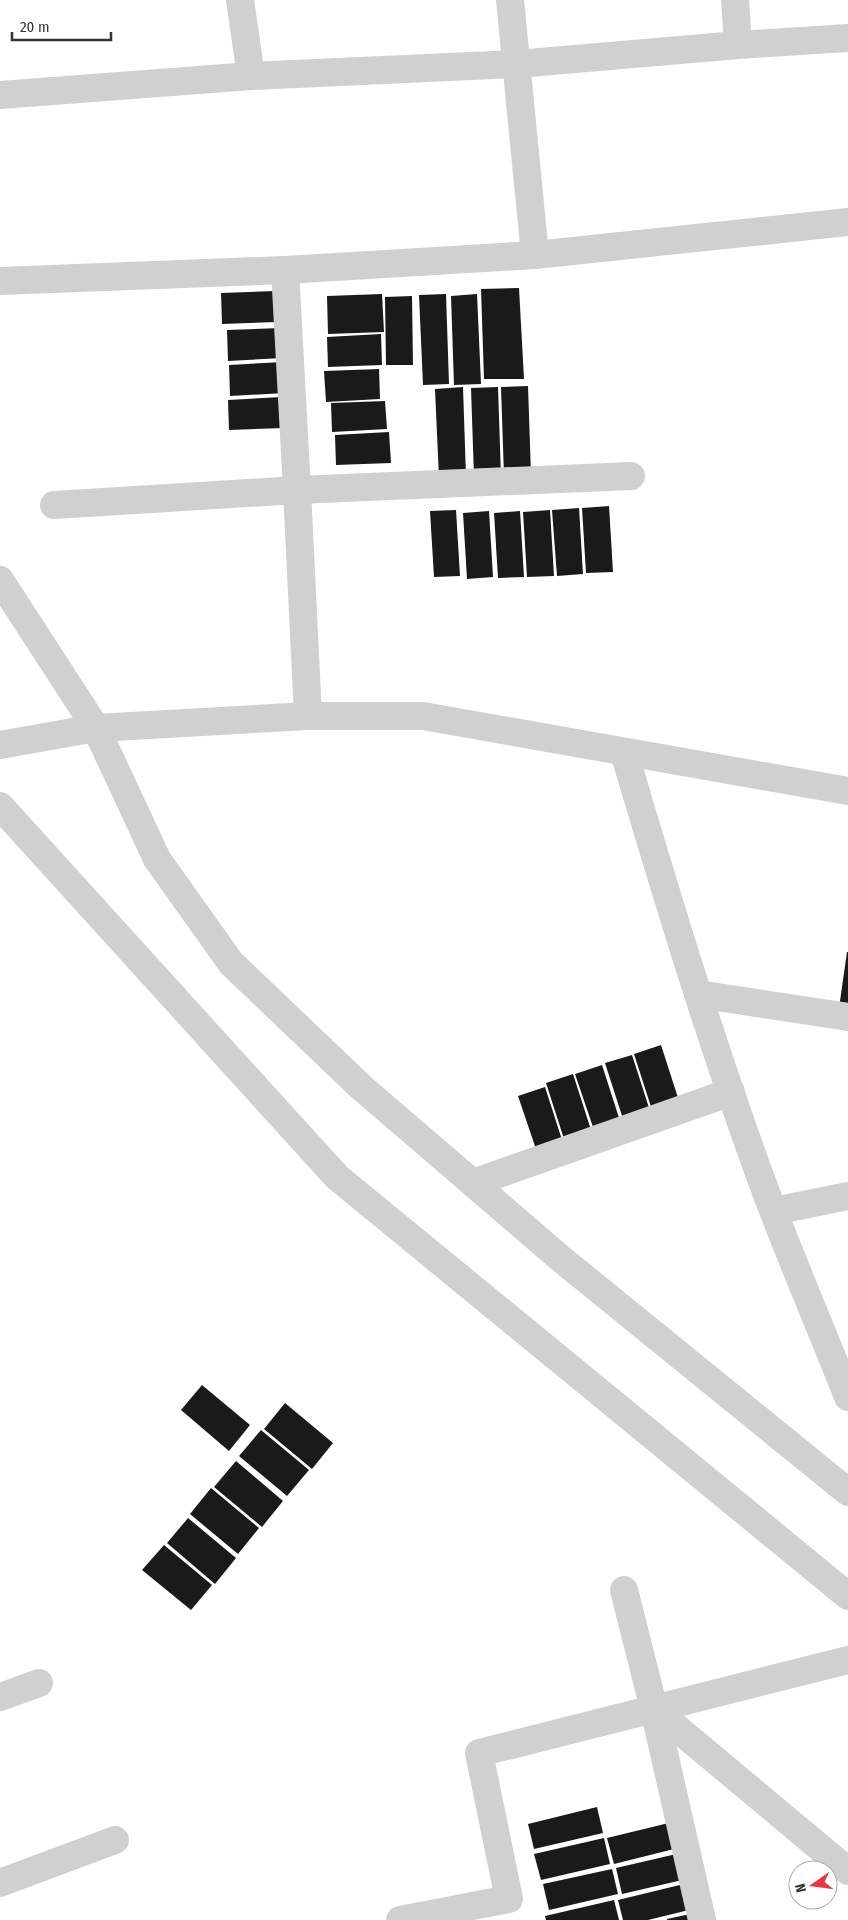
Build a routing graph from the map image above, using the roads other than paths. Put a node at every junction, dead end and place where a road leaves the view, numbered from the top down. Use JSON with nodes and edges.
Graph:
{"nodes":[{"id":1,"x":240,"y":0,"type":"edge"},
{"id":2,"x":510,"y":0,"type":"edge"},
{"id":3,"x":735,"y":0,"type":"edge"},
{"id":4,"x":848,"y":38,"type":"edge"},
{"id":5,"x":738,"y":45,"type":"junction"},
{"id":6,"x":516,"y":64,"type":"junction"},
{"id":7,"x":251,"y":76,"type":"junction"},
{"id":8,"x":0,"y":95,"type":"edge"},
{"id":9,"x":848,"y":222,"type":"edge"},
{"id":10,"x":535,"y":255,"type":"junction"},
{"id":11,"x":285,"y":270,"type":"junction"},
{"id":12,"x":0,"y":281,"type":"edge"},
{"id":13,"x":632,"y":476,"type":"dead end"},
{"id":14,"x":298,"y":490,"type":"junction"},
{"id":15,"x":54,"y":504,"type":"dead end"},
{"id":16,"x":0,"y":580,"type":"edge"},
{"id":17,"x":308,"y":716,"type":"junction"},
{"id":18,"x":96,"y":728,"type":"junction"},
{"id":19,"x":0,"y":745,"type":"edge"},
{"id":20,"x":624,"y":752,"type":"junction"},
{"id":21,"x":848,"y":791,"type":"edge"},
{"id":22,"x":0,"y":806,"type":"edge"},
{"id":23,"x":698,"y":994,"type":"junction"},
{"id":24,"x":848,"y":1017,"type":"edge"},
{"id":25,"x":731,"y":1092,"type":"junction"},
{"id":26,"x":472,"y":1183,"type":"junction"},
{"id":27,"x":848,"y":1196,"type":"edge"},
{"id":28,"x":774,"y":1211,"type":"junction"},
{"id":29,"x":848,"y":1397,"type":"edge"},
{"id":30,"x":848,"y":1492,"type":"edge"},
{"id":31,"x":624,"y":1590,"type":"dead end"},
{"id":32,"x":848,"y":1596,"type":"edge"},
{"id":33,"x":848,"y":1660,"type":"edge"},
{"id":34,"x":39,"y":1682,"type":"dead end"},
{"id":35,"x":0,"y":1697,"type":"edge"},
{"id":36,"x":654,"y":1709,"type":"junction"},
{"id":37,"x":115,"y":1840,"type":"dead end"},
{"id":38,"x":848,"y":1871,"type":"edge"},
{"id":39,"x":0,"y":1883,"type":"edge"},
{"id":40,"x":511,"y":1909,"type":"edge"},
{"id":41,"x":400,"y":1920,"type":"edge"},
{"id":42,"x":702,"y":1920,"type":"edge"}],
"edges":[{"from":1,"to":7,"type":"street"},
{"from":2,"to":6,"type":"street"},
{"from":3,"to":5,"type":"street"},
{"from":4,"to":5,"type":"street"},
{"from":5,"to":6,"type":"street"},
{"from":6,"to":7,"type":"street"},
{"from":6,"to":10,"type":"street"},
{"from":7,"to":8,"type":"street"},
{"from":9,"to":10,"type":"street"},
{"from":10,"to":11,"type":"street"},
{"from":11,"to":12,"type":"street"},
{"from":11,"to":14,"type":"street"},
{"from":13,"to":14,"type":"street"},
{"from":14,"to":15,"type":"street"},
{"from":14,"to":17,"type":"street"},
{"from":16,"to":18,"type":"street"},
{"from":17,"to":18,"type":"street"},
{"from":17,"to":20,"type":"street"},
{"from":18,"to":19,"type":"street"},
{"from":18,"to":26,"type":"street"},
{"from":20,"to":21,"type":"street"},
{"from":20,"to":23,"type":"street"},
{"from":22,"to":32,"type":"street"},
{"from":23,"to":24,"type":"street"},
{"from":23,"to":25,"type":"street"},
{"from":25,"to":26,"type":"street"},
{"from":25,"to":28,"type":"street"},
{"from":26,"to":30,"type":"street"},
{"from":27,"to":28,"type":"street"},
{"from":28,"to":29,"type":"street"},
{"from":31,"to":36,"type":"street"},
{"from":33,"to":36,"type":"street"},
{"from":34,"to":35,"type":"street"},
{"from":36,"to":38,"type":"street"},
{"from":36,"to":40,"type":"street"},
{"from":36,"to":42,"type":"street"},
{"from":37,"to":39,"type":"street"},
{"from":40,"to":41,"type":"street"}]}
